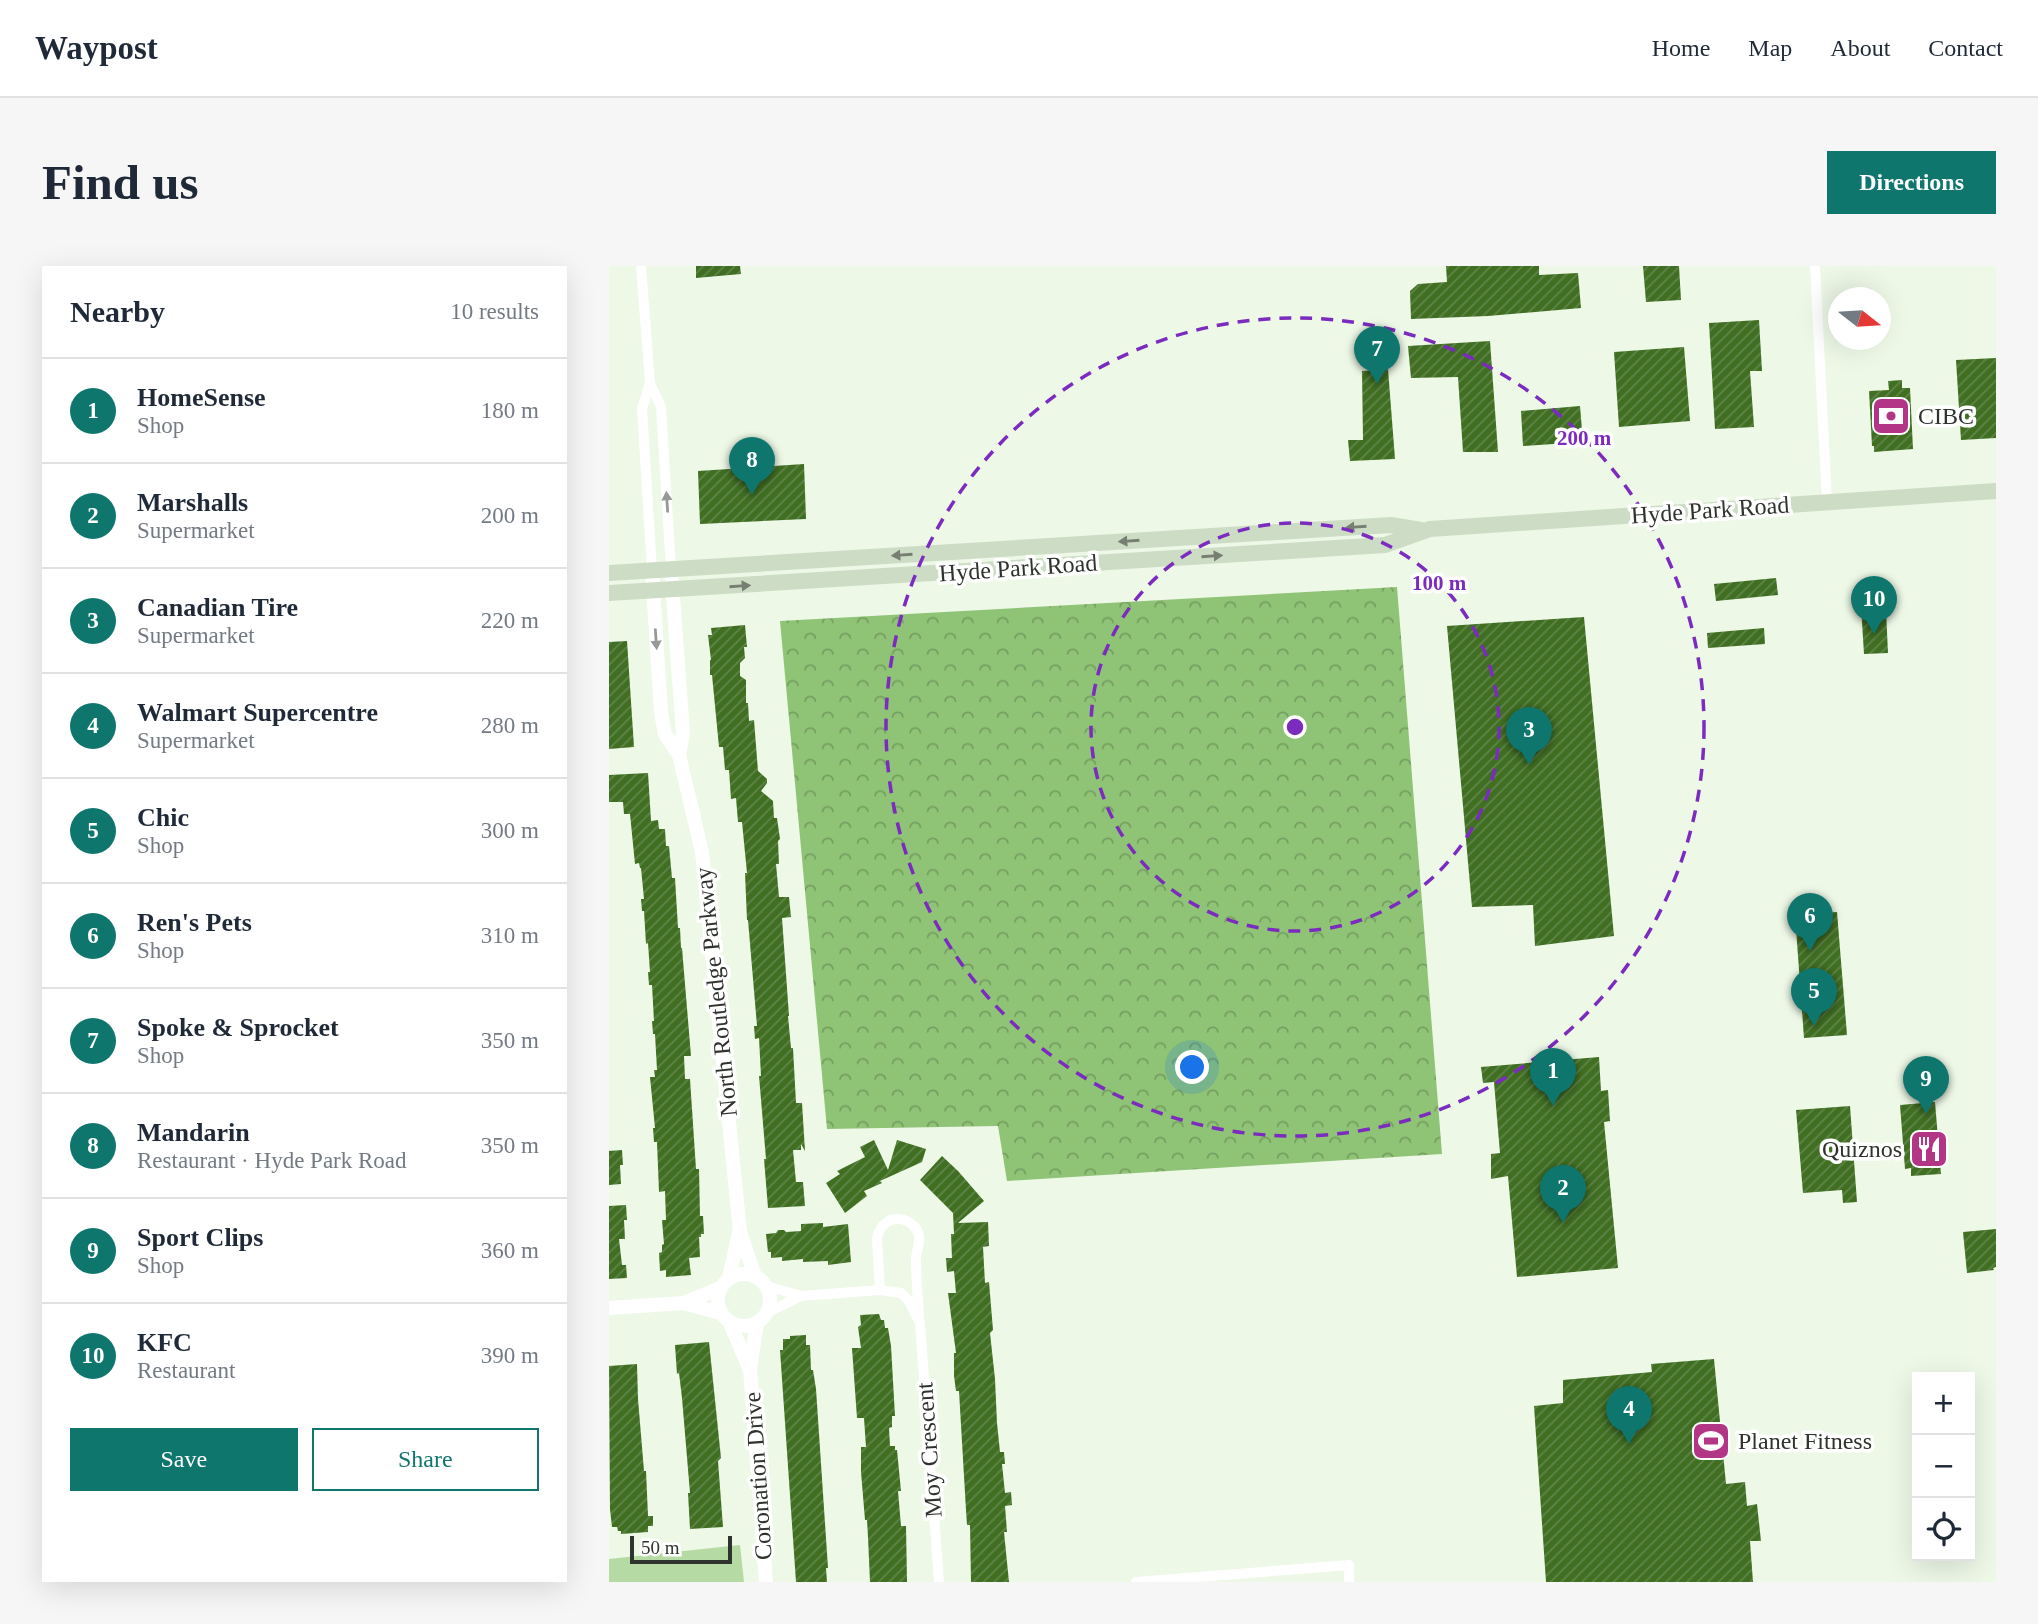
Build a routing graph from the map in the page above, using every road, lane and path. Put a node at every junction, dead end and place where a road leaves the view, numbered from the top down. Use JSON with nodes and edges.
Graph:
{"nodes":[{"id":1,"x":641,"y":266,"type":"edge"},
{"id":2,"x":1815,"y":266,"type":"edge"},
{"id":3,"x":650,"y":383,"type":"junction"},
{"id":4,"x":1996,"y":491,"type":"edge"},
{"id":5,"x":1827,"y":502,"type":"junction"},
{"id":6,"x":1424,"y":530,"type":"junction"},
{"id":7,"x":671,"y":570,"type":"junction"},
{"id":8,"x":652,"y":571,"type":"junction"},
{"id":9,"x":609,"y":573,"type":"edge"},
{"id":10,"x":672,"y":590,"type":"junction"},
{"id":11,"x":653,"y":591,"type":"junction"},
{"id":12,"x":609,"y":593,"type":"edge"},
{"id":13,"x":679,"y":754,"type":"junction"},
{"id":14,"x":740,"y":1232,"type":"junction"},
{"id":15,"x":755,"y":1276,"type":"junction"},
{"id":16,"x":725,"y":1283,"type":"junction"},
{"id":17,"x":767,"y":1286,"type":"junction"},
{"id":18,"x":880,"y":1290,"type":"junction"},
{"id":19,"x":801,"y":1296,"type":"junction"},
{"id":20,"x":684,"y":1303,"type":"junction"},
{"id":21,"x":609,"y":1308,"type":"edge"},
{"id":22,"x":768,"y":1312,"type":"junction"},
{"id":23,"x":919,"y":1317,"type":"junction"},
{"id":24,"x":725,"y":1318,"type":"junction"},
{"id":25,"x":757,"y":1323,"type":"junction"},
{"id":26,"x":750,"y":1369,"type":"junction"},
{"id":27,"x":766,"y":1582,"type":"edge"},
{"id":28,"x":939,"y":1582,"type":"edge"},
{"id":29,"x":1136,"y":1582,"type":"edge"},
{"id":30,"x":1349,"y":1582,"type":"edge"}],
"edges":[{"from":1,"to":3,"type":"street"},
{"from":2,"to":5,"type":"street"},
{"from":7,"to":3,"type":"street","one_way":true},
{"from":3,"to":8,"type":"street"},
{"from":4,"to":5,"type":"main road","name":"Hyde Park Road"},
{"from":5,"to":6,"type":"main road","name":"Hyde Park Road"},
{"from":6,"to":7,"type":"main road","name":"Hyde Park Road","one_way":true},
{"from":10,"to":6,"type":"main road","name":"Hyde Park Road","one_way":true},
{"from":7,"to":8,"type":"main road","name":"Hyde Park Road"},
{"from":7,"to":10,"type":"street","name":"North Routledge Parkway"},
{"from":8,"to":9,"type":"main road","name":"Hyde Park Road"},
{"from":8,"to":11,"type":"street","name":"North Routledge Parkway"},
{"from":10,"to":11,"type":"main road","name":"Hyde Park Road"},
{"from":10,"to":13,"type":"street","name":"North Routledge Parkway"},
{"from":11,"to":12,"type":"main road","name":"Hyde Park Road"},
{"from":11,"to":13,"type":"street","name":"North Routledge Parkway","one_way":true},
{"from":13,"to":14,"type":"street","name":"North Routledge Parkway"},
{"from":14,"to":15,"type":"street","name":"North Routledge Parkway"},
{"from":14,"to":16,"type":"street","name":"North Routledge Parkway"},
{"from":15,"to":16,"type":"street"},
{"from":15,"to":17,"type":"street"},
{"from":16,"to":20,"type":"street"},
{"from":16,"to":24,"type":"street"},
{"from":17,"to":19,"type":"street"},
{"from":17,"to":22,"type":"street"},
{"from":18,"to":19,"type":"street"},
{"from":18,"to":23,"type":"street"},
{"from":18,"to":23,"type":"street","name":"Moy Crescent"},
{"from":19,"to":22,"type":"street"},
{"from":20,"to":21,"type":"street"},
{"from":20,"to":24,"type":"street"},
{"from":22,"to":25,"type":"street"},
{"from":23,"to":28,"type":"street","name":"Moy Crescent"},
{"from":24,"to":25,"type":"street"},
{"from":24,"to":26,"type":"street","name":"Coronation Drive"},
{"from":25,"to":26,"type":"street","name":"Coronation Drive"},
{"from":26,"to":27,"type":"street","name":"Coronation Drive"},
{"from":29,"to":30,"type":"street"}]}
